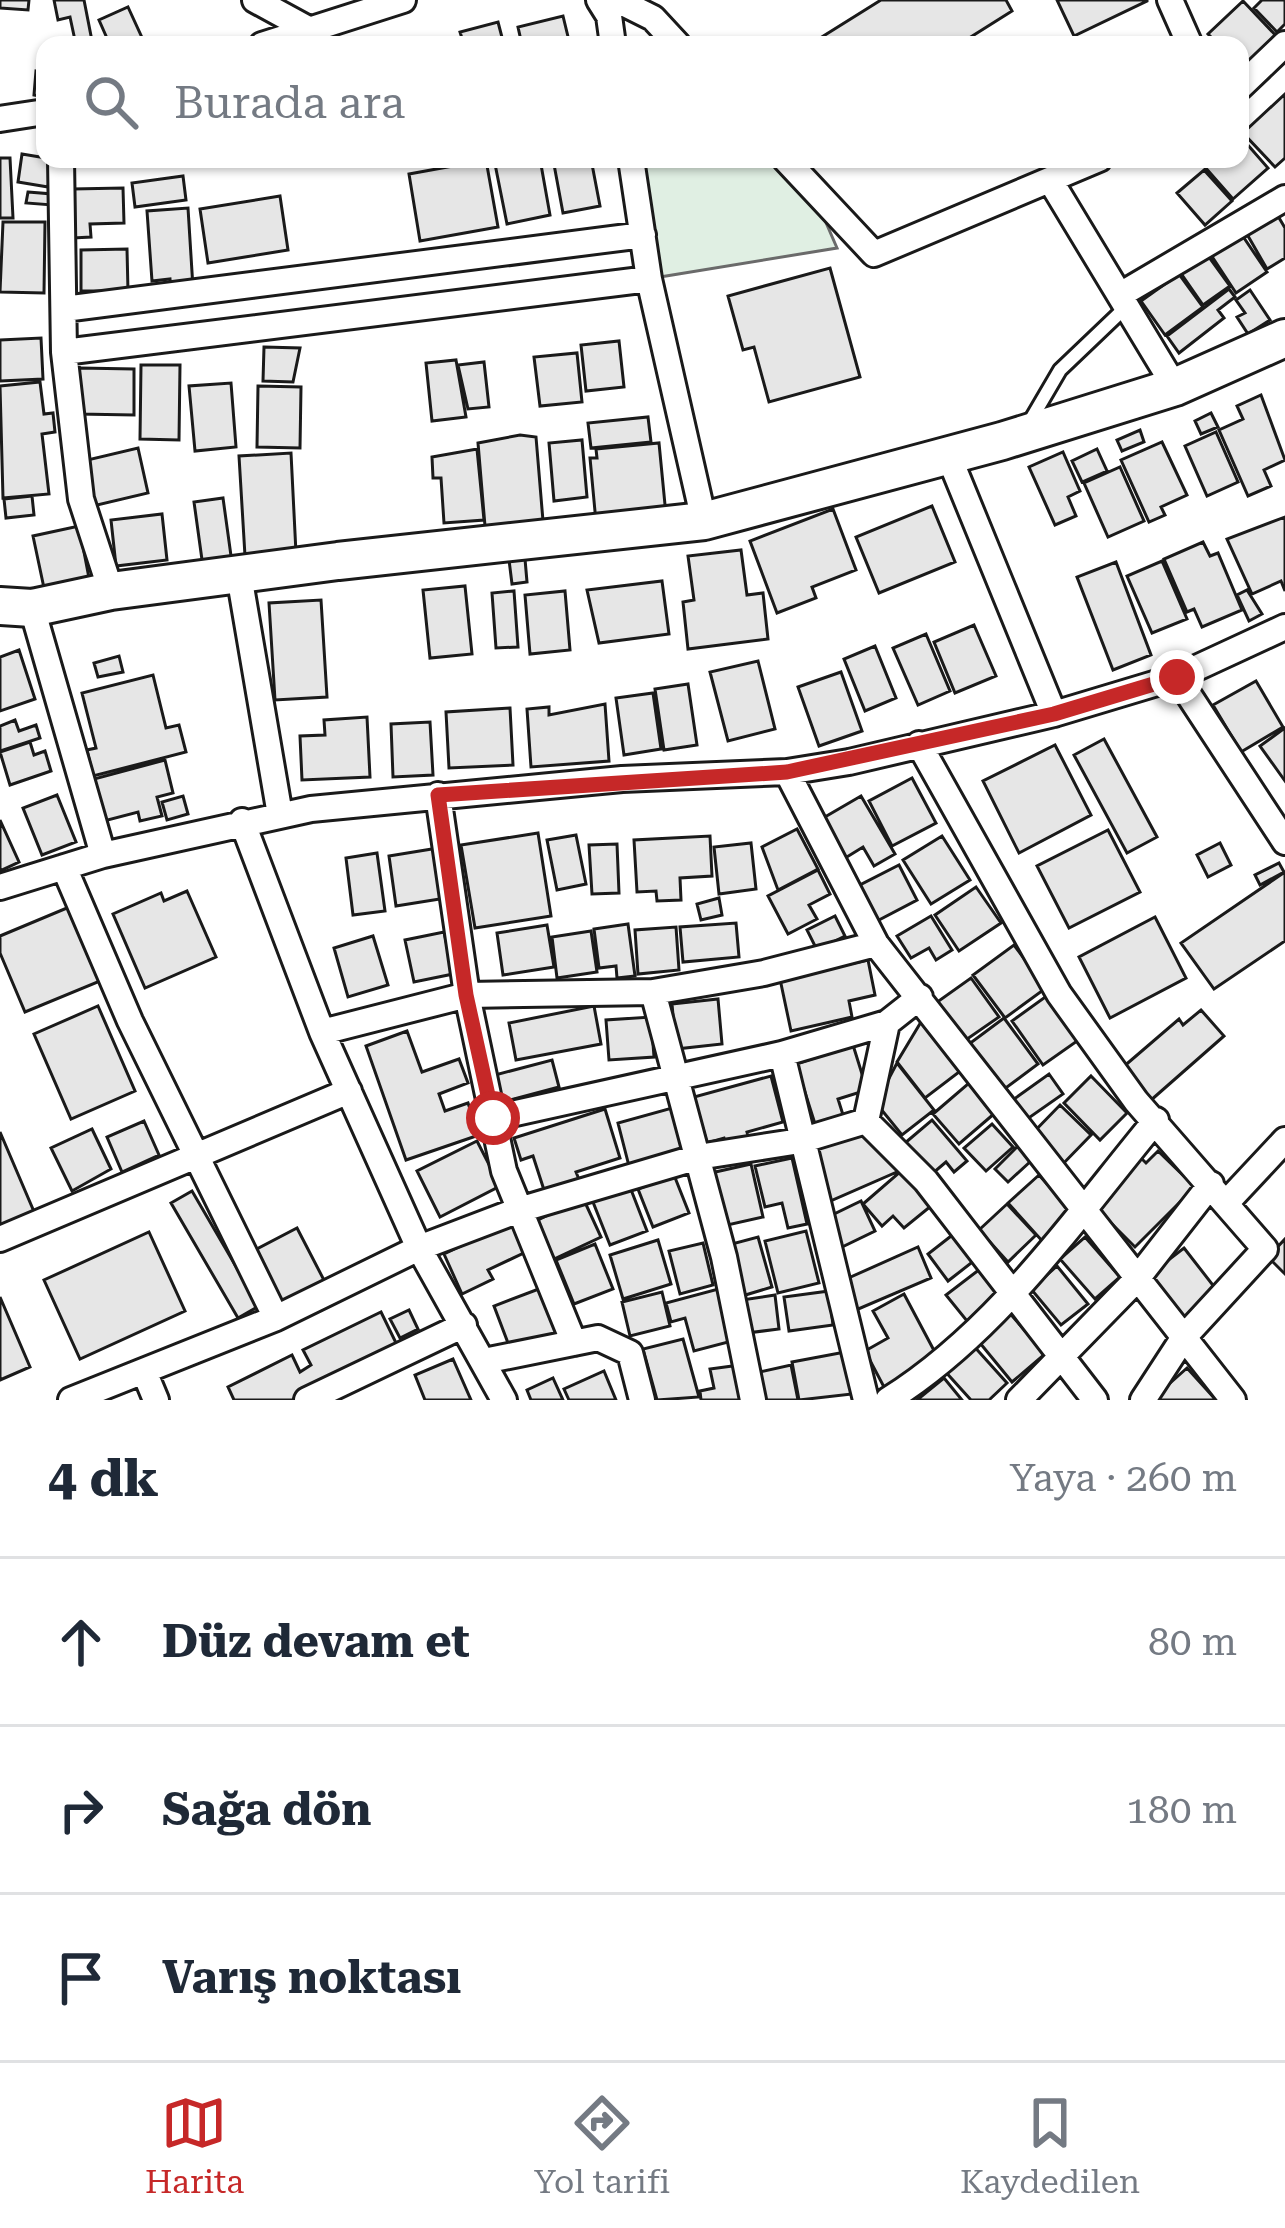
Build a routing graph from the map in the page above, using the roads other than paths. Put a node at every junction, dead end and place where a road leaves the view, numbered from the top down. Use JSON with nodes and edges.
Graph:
{"nodes":[{"id":1,"x":255,"y":0,"type":"edge"},
{"id":2,"x":404,"y":0,"type":"edge"},
{"id":3,"x":599,"y":0,"type":"edge"},
{"id":4,"x":617,"y":0,"type":"edge"},
{"id":5,"x":1170,"y":0,"type":"edge"},
{"id":6,"x":310,"y":30,"type":"junction"},
{"id":7,"x":291,"y":36,"type":"edge"},
{"id":8,"x":612,"y":36,"type":"edge"},
{"id":9,"x":670,"y":36,"type":"edge"},
{"id":10,"x":1186,"y":36,"type":"edge"},
{"id":11,"x":1285,"y":44,"type":"edge"},
{"id":12,"x":1249,"y":78,"type":"edge"},
{"id":13,"x":36,"y":113,"type":"edge"},
{"id":14,"x":0,"y":119,"type":"edge"},
{"id":15,"x":61,"y":168,"type":"edge"},
{"id":16,"x":632,"y":168,"type":"edge"},
{"id":17,"x":793,"y":168,"type":"edge"},
{"id":18,"x":1078,"y":168,"type":"edge"},
{"id":19,"x":1050,"y":180,"type":"junction"},
{"id":20,"x":1285,"y":198,"type":"edge"},
{"id":21,"x":643,"y":235,"type":"junction"},
{"id":22,"x":649,"y":279,"type":"junction"},
{"id":23,"x":1123,"y":301,"type":"junction"},
{"id":24,"x":64,"y":309,"type":"junction"},
{"id":25,"x":1285,"y":338,"type":"edge"},
{"id":26,"x":64,"y":352,"type":"junction"},
{"id":27,"x":1175,"y":387,"type":"junction"},
{"id":28,"x":1022,"y":435,"type":"junction"},
{"id":29,"x":947,"y":452,"type":"junction"},
{"id":30,"x":704,"y":521,"type":"junction"},
{"id":31,"x":239,"y":575,"type":"junction"},
{"id":32,"x":111,"y":591,"type":"junction"},
{"id":33,"x":16,"y":607,"type":"edge"},
{"id":34,"x":1285,"y":627,"type":"edge"},
{"id":35,"x":1177,"y":677,"type":"junction"},
{"id":36,"x":1054,"y":714,"type":"junction"},
{"id":37,"x":919,"y":744,"type":"junction"},
{"id":38,"x":787,"y":772,"type":"junction"},
{"id":39,"x":438,"y":795,"type":"junction"},
{"id":40,"x":280,"y":815,"type":"junction"},
{"id":41,"x":242,"y":821,"type":"junction"},
{"id":42,"x":1285,"y":842,"type":"edge"},
{"id":43,"x":103,"y":854,"type":"junction"},
{"id":44,"x":64,"y":867,"type":"junction"},
{"id":45,"x":0,"y":886,"type":"edge"},
{"id":46,"x":876,"y":944,"type":"junction"},
{"id":47,"x":652,"y":992,"type":"junction"},
{"id":48,"x":466,"y":995,"type":"junction"},
{"id":49,"x":920,"y":998,"type":"junction"},
{"id":50,"x":887,"y":1023,"type":"junction"},
{"id":51,"x":322,"y":1031,"type":"junction"},
{"id":52,"x":782,"y":1054,"type":"junction"},
{"id":53,"x":674,"y":1079,"type":"junction"},
{"id":54,"x":349,"y":1091,"type":"junction"},
{"id":55,"x":493,"y":1118,"type":"junction"},
{"id":56,"x":1156,"y":1120,"type":"junction"},
{"id":57,"x":866,"y":1121,"type":"junction"},
{"id":58,"x":1285,"y":1140,"type":"edge"},
{"id":59,"x":800,"y":1141,"type":"junction"},
{"id":60,"x":198,"y":1157,"type":"junction"},
{"id":61,"x":698,"y":1157,"type":"junction"},
{"id":62,"x":1220,"y":1192,"type":"junction"},
{"id":63,"x":519,"y":1210,"type":"junction"},
{"id":64,"x":1081,"y":1211,"type":"junction"},
{"id":65,"x":0,"y":1239,"type":"edge"},
{"id":66,"x":419,"y":1248,"type":"junction"},
{"id":67,"x":1136,"y":1280,"type":"junction"},
{"id":68,"x":1011,"y":1296,"type":"junction"},
{"id":69,"x":276,"y":1318,"type":"junction"},
{"id":70,"x":464,"y":1325,"type":"junction"},
{"id":71,"x":1184,"y":1337,"type":"junction"},
{"id":72,"x":574,"y":1343,"type":"junction"},
{"id":73,"x":1061,"y":1360,"type":"junction"},
{"id":74,"x":484,"y":1361,"type":"junction"},
{"id":75,"x":144,"y":1371,"type":"junction"},
{"id":76,"x":71,"y":1400,"type":"edge"},
{"id":77,"x":156,"y":1400,"type":"edge"},
{"id":78,"x":307,"y":1400,"type":"edge"},
{"id":79,"x":504,"y":1400,"type":"edge"},
{"id":80,"x":642,"y":1400,"type":"edge"},
{"id":81,"x":753,"y":1400,"type":"edge"},
{"id":82,"x":866,"y":1400,"type":"edge"},
{"id":83,"x":888,"y":1400,"type":"edge"},
{"id":84,"x":1019,"y":1400,"type":"edge"},
{"id":85,"x":1095,"y":1400,"type":"edge"},
{"id":86,"x":1143,"y":1400,"type":"edge"},
{"id":87,"x":1233,"y":1400,"type":"edge"}],
"edges":[{"from":1,"to":6,"type":"street"},
{"from":2,"to":6,"type":"street"},
{"from":3,"to":8,"type":"street"},
{"from":4,"to":9,"type":"street"},
{"from":5,"to":10,"type":"street"},
{"from":6,"to":7,"type":"street"},
{"from":11,"to":12,"type":"street"},
{"from":13,"to":14,"type":"street"},
{"from":15,"to":24,"type":"street"},
{"from":16,"to":21,"type":"street"},
{"from":17,"to":19,"type":"street"},
{"from":18,"to":19,"type":"street"},
{"from":19,"to":23,"type":"street"},
{"from":20,"to":23,"type":"street"},
{"from":21,"to":22,"type":"street"},
{"from":21,"to":24,"type":"street"},
{"from":22,"to":26,"type":"street"},
{"from":22,"to":30,"type":"street"},
{"from":23,"to":27,"type":"street"},
{"from":23,"to":28,"type":"lane"},
{"from":24,"to":26,"type":"street"},
{"from":25,"to":27,"type":"street"},
{"from":26,"to":32,"type":"street"},
{"from":27,"to":28,"type":"street"},
{"from":28,"to":29,"type":"street"},
{"from":29,"to":30,"type":"street"},
{"from":29,"to":36,"type":"street"},
{"from":30,"to":31,"type":"street"},
{"from":31,"to":32,"type":"street"},
{"from":31,"to":40,"type":"street"},
{"from":32,"to":33,"type":"street"},
{"from":33,"to":43,"type":"street"},
{"from":34,"to":35,"type":"street"},
{"from":35,"to":36,"type":"street"},
{"from":35,"to":42,"type":"street"},
{"from":36,"to":37,"type":"street"},
{"from":37,"to":38,"type":"street"},
{"from":37,"to":56,"type":"street"},
{"from":38,"to":39,"type":"street"},
{"from":38,"to":46,"type":"street"},
{"from":39,"to":40,"type":"street"},
{"from":39,"to":48,"type":"street"},
{"from":40,"to":41,"type":"street"},
{"from":41,"to":43,"type":"street"},
{"from":41,"to":51,"type":"street"},
{"from":43,"to":44,"type":"street"},
{"from":44,"to":45,"type":"street"},
{"from":44,"to":60,"type":"street"},
{"from":46,"to":47,"type":"street"},
{"from":46,"to":49,"type":"street"},
{"from":47,"to":48,"type":"street"},
{"from":47,"to":53,"type":"street"},
{"from":48,"to":51,"type":"street"},
{"from":48,"to":55,"type":"street"},
{"from":49,"to":50,"type":"street"},
{"from":49,"to":64,"type":"street"},
{"from":50,"to":52,"type":"street"},
{"from":50,"to":57,"type":"street"},
{"from":51,"to":54,"type":"street"},
{"from":52,"to":53,"type":"street"},
{"from":52,"to":59,"type":"street"},
{"from":53,"to":55,"type":"street"},
{"from":53,"to":61,"type":"street"},
{"from":54,"to":60,"type":"street"},
{"from":54,"to":66,"type":"street"},
{"from":55,"to":63,"type":"street"},
{"from":56,"to":62,"type":"street"},
{"from":56,"to":64,"type":"street"},
{"from":57,"to":59,"type":"street"},
{"from":57,"to":68,"type":"street"},
{"from":58,"to":62,"type":"street"},
{"from":59,"to":61,"type":"street"},
{"from":59,"to":82,"type":"street"},
{"from":60,"to":65,"type":"street"},
{"from":60,"to":69,"type":"street"},
{"from":61,"to":63,"type":"street"},
{"from":61,"to":81,"type":"street"},
{"from":62,"to":67,"type":"street"},
{"from":62,"to":71,"type":"street"},
{"from":63,"to":66,"type":"street"},
{"from":63,"to":72,"type":"street"},
{"from":64,"to":67,"type":"street"},
{"from":64,"to":68,"type":"street"},
{"from":66,"to":69,"type":"street"},
{"from":66,"to":70,"type":"street"},
{"from":67,"to":71,"type":"street"},
{"from":67,"to":73,"type":"street"},
{"from":68,"to":73,"type":"street"},
{"from":68,"to":83,"type":"street"},
{"from":69,"to":75,"type":"street"},
{"from":70,"to":74,"type":"street"},
{"from":70,"to":78,"type":"street"},
{"from":71,"to":86,"type":"street"},
{"from":71,"to":87,"type":"street"},
{"from":72,"to":74,"type":"street"},
{"from":72,"to":80,"type":"street"},
{"from":73,"to":84,"type":"street"},
{"from":73,"to":85,"type":"street"},
{"from":74,"to":79,"type":"street"},
{"from":75,"to":76,"type":"street"},
{"from":75,"to":77,"type":"street"}]}
